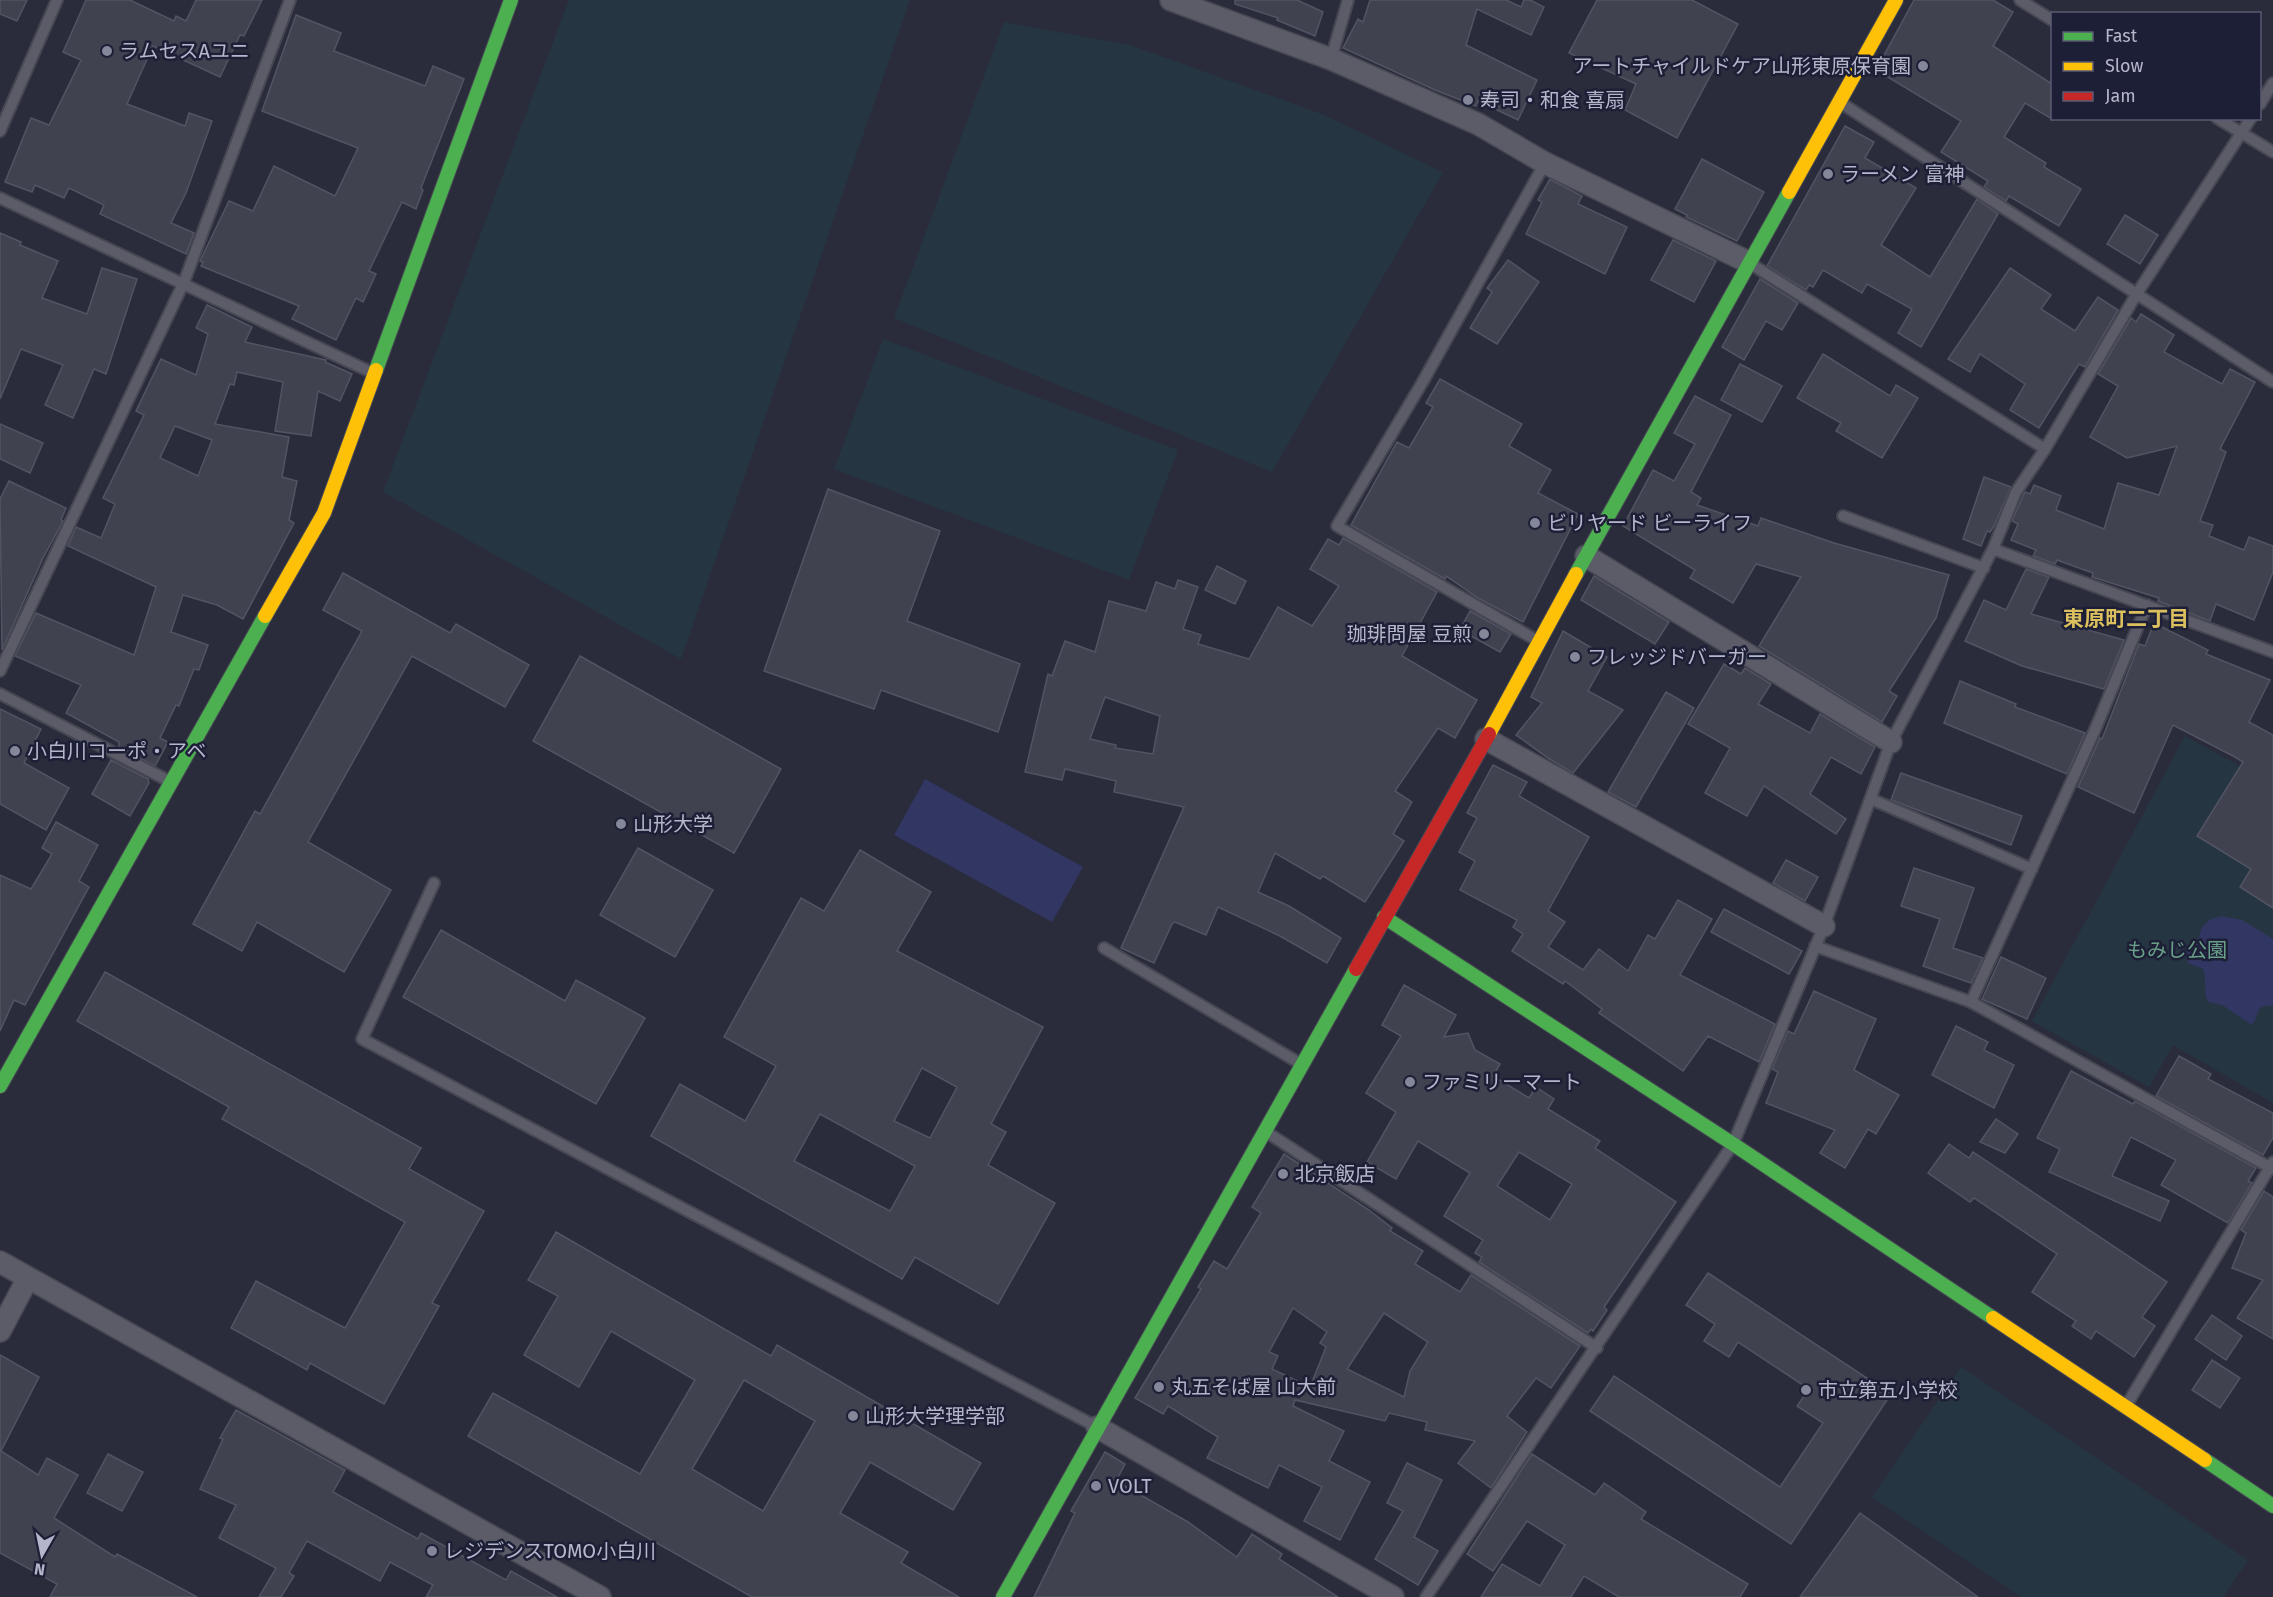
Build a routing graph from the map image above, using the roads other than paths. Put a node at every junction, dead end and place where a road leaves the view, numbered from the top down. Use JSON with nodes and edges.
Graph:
{"nodes":[{"id":1,"x":57,"y":0,"type":"edge"},
{"id":2,"x":290,"y":0,"type":"edge"},
{"id":3,"x":511,"y":0,"type":"edge"},
{"id":4,"x":1171,"y":0,"type":"edge"},
{"id":5,"x":1348,"y":0,"type":"edge"},
{"id":6,"x":1896,"y":0,"type":"edge"},
{"id":7,"x":2020,"y":0,"type":"edge"},
{"id":8,"x":2051,"y":19,"type":"edge"},
{"id":9,"x":1331,"y":59,"type":"junction"},
{"id":10,"x":2273,"y":82,"type":"edge"},
{"id":11,"x":1838,"y":101,"type":"junction"},
{"id":12,"x":2261,"y":102,"type":"edge"},
{"id":13,"x":2220,"y":120,"type":"edge"},
{"id":14,"x":2250,"y":120,"type":"edge"},
{"id":15,"x":0,"y":131,"type":"edge"},
{"id":16,"x":2242,"y":134,"type":"junction"},
{"id":17,"x":2273,"y":152,"type":"edge"},
{"id":18,"x":1545,"y":163,"type":"junction"},
{"id":19,"x":0,"y":198,"type":"edge"},
{"id":20,"x":1748,"y":262,"type":"junction"},
{"id":21,"x":184,"y":282,"type":"junction"},
{"id":22,"x":2136,"y":295,"type":"junction"},
{"id":23,"x":374,"y":373,"type":"junction"},
{"id":24,"x":2273,"y":382,"type":"edge"},
{"id":25,"x":2046,"y":449,"type":"junction"},
{"id":26,"x":1843,"y":516,"type":"dead end"},
{"id":27,"x":1993,"y":549,"type":"junction"},
{"id":28,"x":1586,"y":556,"type":"junction"},
{"id":29,"x":1984,"y":568,"type":"junction"},
{"id":30,"x":2147,"y":605,"type":"junction"},
{"id":31,"x":1538,"y":641,"type":"junction"},
{"id":32,"x":2273,"y":652,"type":"edge"},
{"id":33,"x":0,"y":671,"type":"edge"},
{"id":34,"x":0,"y":694,"type":"edge"},
{"id":35,"x":1486,"y":739,"type":"junction"},
{"id":36,"x":1891,"y":742,"type":"junction"},
{"id":37,"x":170,"y":781,"type":"junction"},
{"id":38,"x":1871,"y":799,"type":"junction"},
{"id":39,"x":2032,"y":868,"type":"junction"},
{"id":40,"x":434,"y":883,"type":"dead end"},
{"id":41,"x":1384,"y":917,"type":"junction"},
{"id":42,"x":1824,"y":926,"type":"junction"},
{"id":43,"x":1815,"y":946,"type":"junction"},
{"id":44,"x":1104,"y":948,"type":"dead end"},
{"id":45,"x":1971,"y":1002,"type":"junction"},
{"id":46,"x":1302,"y":1064,"type":"junction"},
{"id":47,"x":0,"y":1086,"type":"edge"},
{"id":48,"x":1266,"y":1132,"type":"junction"},
{"id":49,"x":1733,"y":1144,"type":"junction"},
{"id":50,"x":2272,"y":1166,"type":"edge"},
{"id":51,"x":0,"y":1262,"type":"edge"},
{"id":52,"x":28,"y":1278,"type":"junction"},
{"id":53,"x":0,"y":1331,"type":"edge"},
{"id":54,"x":1597,"y":1348,"type":"junction"},
{"id":55,"x":2125,"y":1408,"type":"junction"},
{"id":56,"x":1097,"y":1427,"type":"junction"},
{"id":57,"x":2273,"y":1506,"type":"edge"},
{"id":58,"x":600,"y":1597,"type":"edge"},
{"id":59,"x":1003,"y":1597,"type":"edge"},
{"id":60,"x":1393,"y":1597,"type":"edge"},
{"id":61,"x":1426,"y":1597,"type":"edge"}],
"edges":[{"from":1,"to":15,"type":"lane"},
{"from":2,"to":21,"type":"lane"},
{"from":3,"to":23,"type":"street"},
{"from":4,"to":9,"type":"street"},
{"from":5,"to":9,"type":"lane"},
{"from":6,"to":11,"type":"street"},
{"from":7,"to":8,"type":"lane"},
{"from":9,"to":18,"type":"street"},
{"from":10,"to":12,"type":"lane"},
{"from":11,"to":20,"type":"street"},
{"from":11,"to":22,"type":"lane"},
{"from":13,"to":16,"type":"lane"},
{"from":14,"to":16,"type":"lane"},
{"from":16,"to":17,"type":"lane"},
{"from":16,"to":22,"type":"lane"},
{"from":18,"to":20,"type":"street"},
{"from":18,"to":31,"type":"lane"},
{"from":19,"to":21,"type":"lane"},
{"from":20,"to":25,"type":"lane"},
{"from":20,"to":28,"type":"street"},
{"from":21,"to":23,"type":"lane"},
{"from":21,"to":33,"type":"lane"},
{"from":22,"to":24,"type":"lane"},
{"from":22,"to":25,"type":"lane"},
{"from":23,"to":37,"type":"street"},
{"from":25,"to":27,"type":"lane"},
{"from":26,"to":29,"type":"lane"},
{"from":27,"to":29,"type":"lane"},
{"from":27,"to":30,"type":"lane"},
{"from":28,"to":31,"type":"street"},
{"from":28,"to":36,"type":"street"},
{"from":29,"to":36,"type":"lane"},
{"from":30,"to":32,"type":"lane"},
{"from":30,"to":39,"type":"lane"},
{"from":31,"to":35,"type":"street"},
{"from":34,"to":37,"type":"lane"},
{"from":35,"to":41,"type":"street"},
{"from":35,"to":42,"type":"street"},
{"from":36,"to":38,"type":"lane"},
{"from":37,"to":47,"type":"street"},
{"from":38,"to":39,"type":"lane"},
{"from":38,"to":42,"type":"lane"},
{"from":39,"to":45,"type":"lane"},
{"from":40,"to":56,"type":"lane"},
{"from":41,"to":46,"type":"street"},
{"from":41,"to":49,"type":"street"},
{"from":42,"to":43,"type":"lane"},
{"from":43,"to":45,"type":"lane"},
{"from":43,"to":49,"type":"lane"},
{"from":44,"to":46,"type":"lane"},
{"from":45,"to":50,"type":"lane"},
{"from":46,"to":48,"type":"street"},
{"from":48,"to":54,"type":"lane"},
{"from":48,"to":56,"type":"street"},
{"from":49,"to":54,"type":"lane"},
{"from":49,"to":55,"type":"street"},
{"from":50,"to":55,"type":"lane"},
{"from":51,"to":52,"type":"street"},
{"from":52,"to":53,"type":"street"},
{"from":52,"to":58,"type":"street"},
{"from":54,"to":61,"type":"lane"},
{"from":55,"to":57,"type":"street"},
{"from":56,"to":59,"type":"street"},
{"from":56,"to":60,"type":"street"}]}
